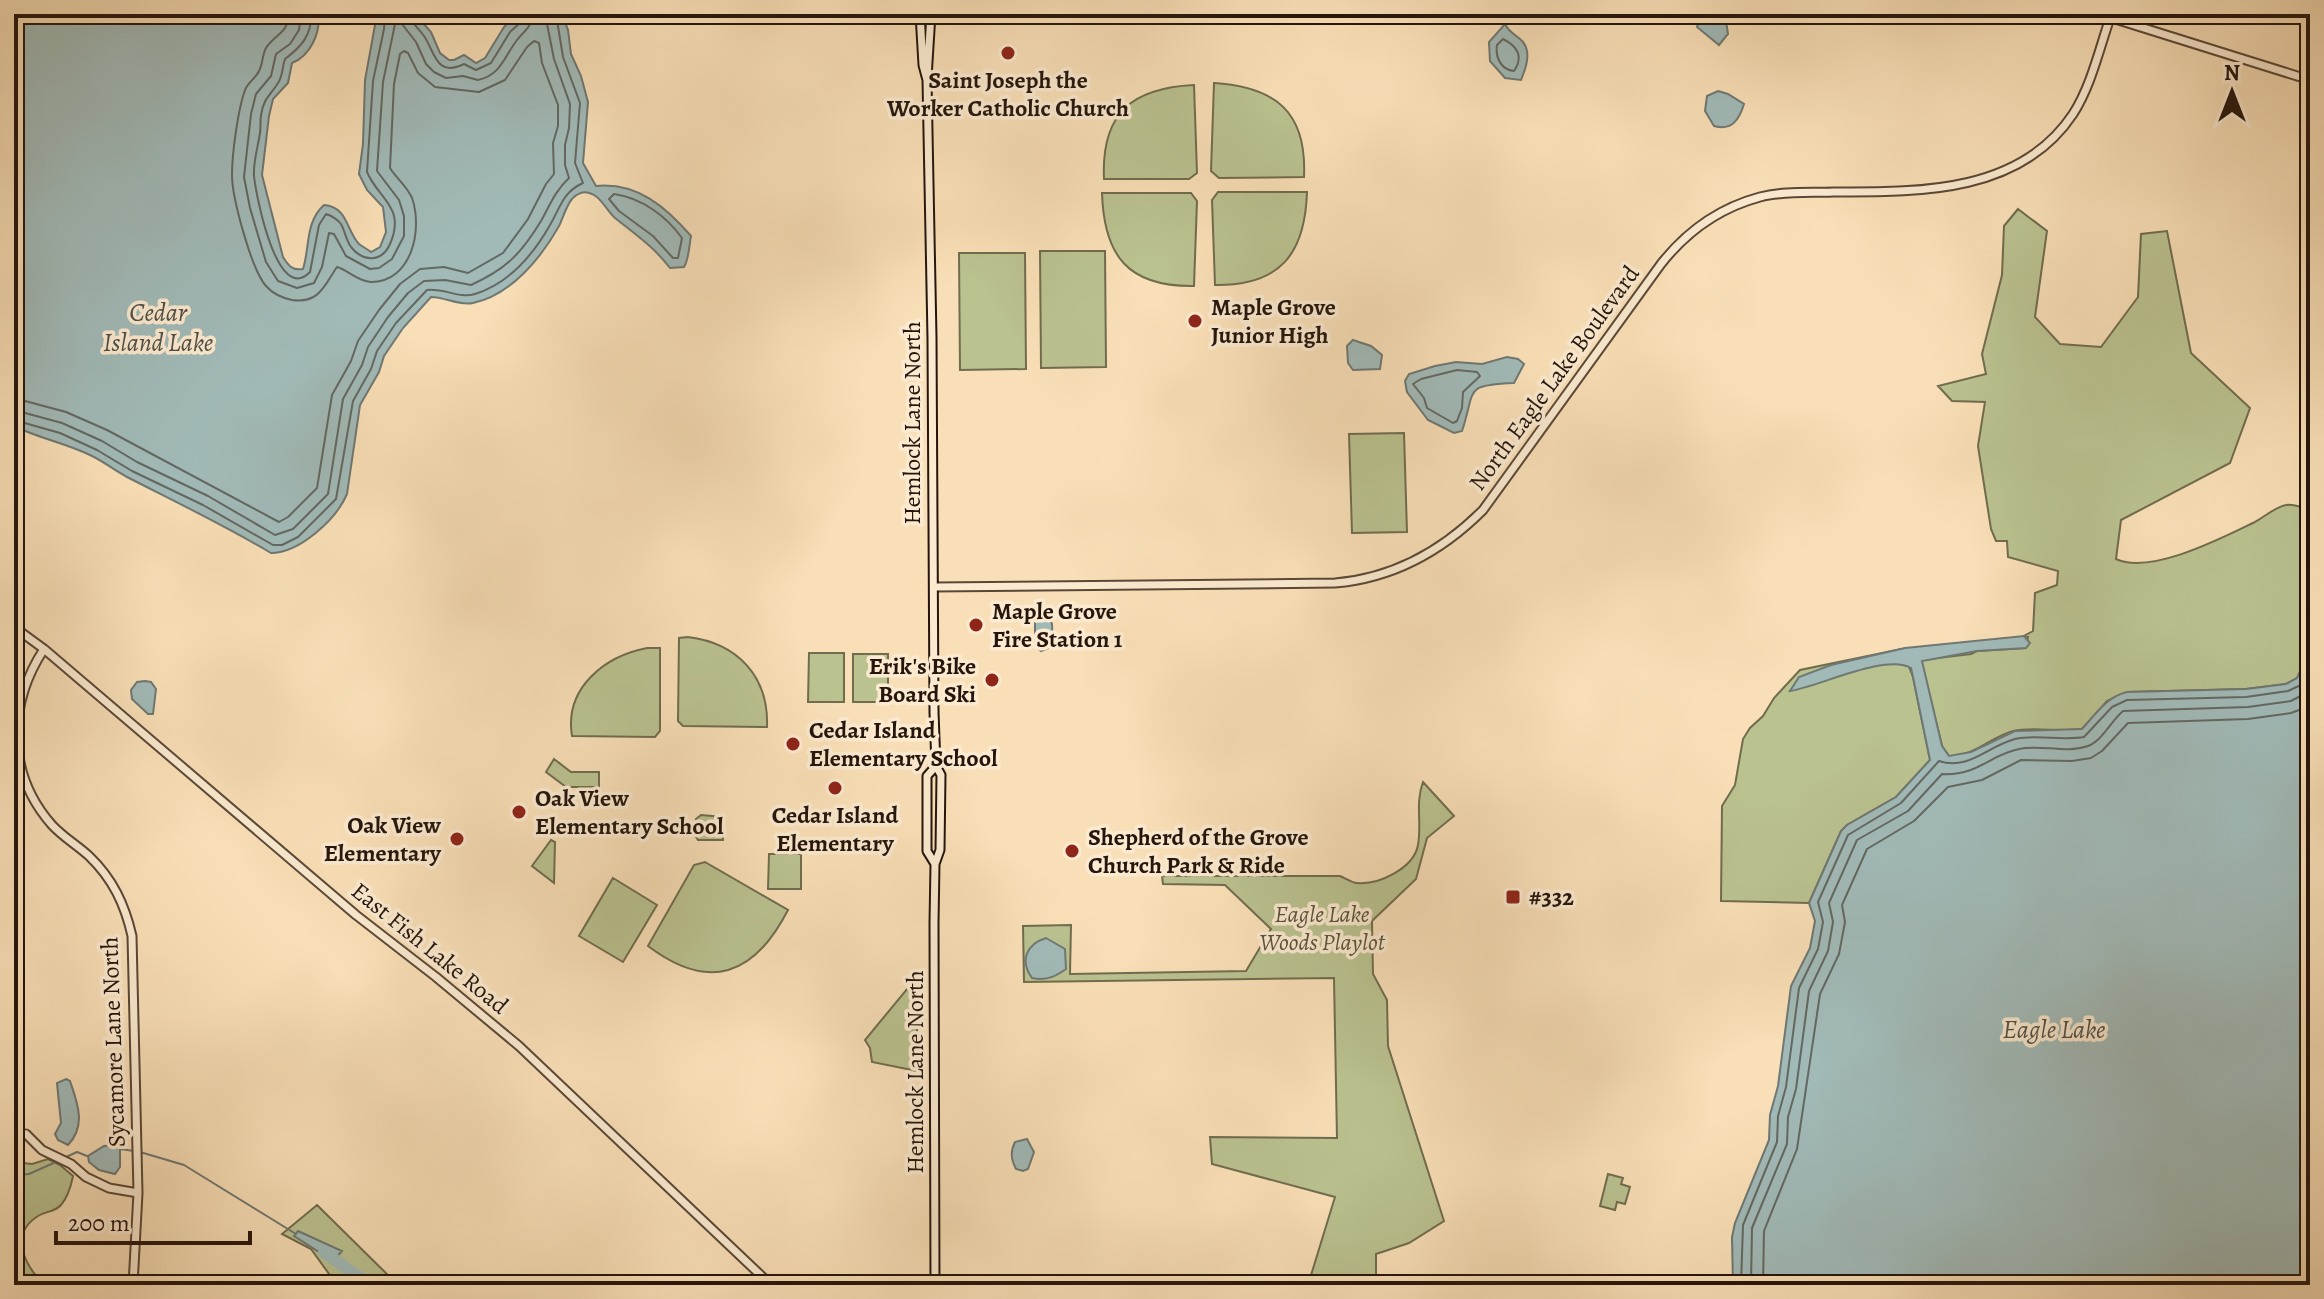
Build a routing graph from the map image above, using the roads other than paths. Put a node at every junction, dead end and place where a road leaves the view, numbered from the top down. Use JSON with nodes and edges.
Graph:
{"nodes":[{"id":1,"x":920,"y":14,"type":"edge"},
{"id":2,"x":931,"y":14,"type":"edge"},
{"id":3,"x":2099,"y":14,"type":"edge"},
{"id":4,"x":2110,"y":18,"type":"junction"},
{"id":5,"x":927,"y":80,"type":"junction"},
{"id":6,"x":2310,"y":80,"type":"edge"},
{"id":7,"x":934,"y":587,"type":"junction"},
{"id":8,"x":14,"y":627,"type":"edge"},
{"id":9,"x":44,"y":649,"type":"junction"},
{"id":10,"x":936,"y":766,"type":"junction"},
{"id":11,"x":935,"y":864,"type":"junction"},
{"id":12,"x":26,"y":1134,"type":"dead end"},
{"id":13,"x":138,"y":1193,"type":"junction"},
{"id":14,"x":937,"y":1283,"type":"edge"},
{"id":15,"x":133,"y":1285,"type":"edge"},
{"id":16,"x":771,"y":1285,"type":"edge"}],
"edges":[{"from":1,"to":5,"type":"street","name":"Hemlock Lane North"},
{"from":2,"to":5,"type":"street","name":"Hemlock Lane North"},
{"from":3,"to":4,"type":"street"},
{"from":4,"to":6,"type":"street"},
{"from":4,"to":7,"type":"street","name":"North Eagle Lake Boulevard"},
{"from":5,"to":7,"type":"street","name":"Hemlock Lane North"},
{"from":7,"to":10,"type":"street","name":"Hemlock Lane North"},
{"from":8,"to":9,"type":"street","name":"East Fish Lake Road"},
{"from":9,"to":13,"type":"street","name":"Sycamore Lane North"},
{"from":9,"to":16,"type":"street","name":"East Fish Lake Road"},
{"from":10,"to":11,"type":"street","name":"Hemlock Lane North"},
{"from":10,"to":11,"type":"street","name":"Hemlock Lane North"},
{"from":11,"to":14,"type":"street","name":"Hemlock Lane North"},
{"from":12,"to":13,"type":"street"},
{"from":13,"to":15,"type":"street","name":"Sycamore Lane North"}]}
